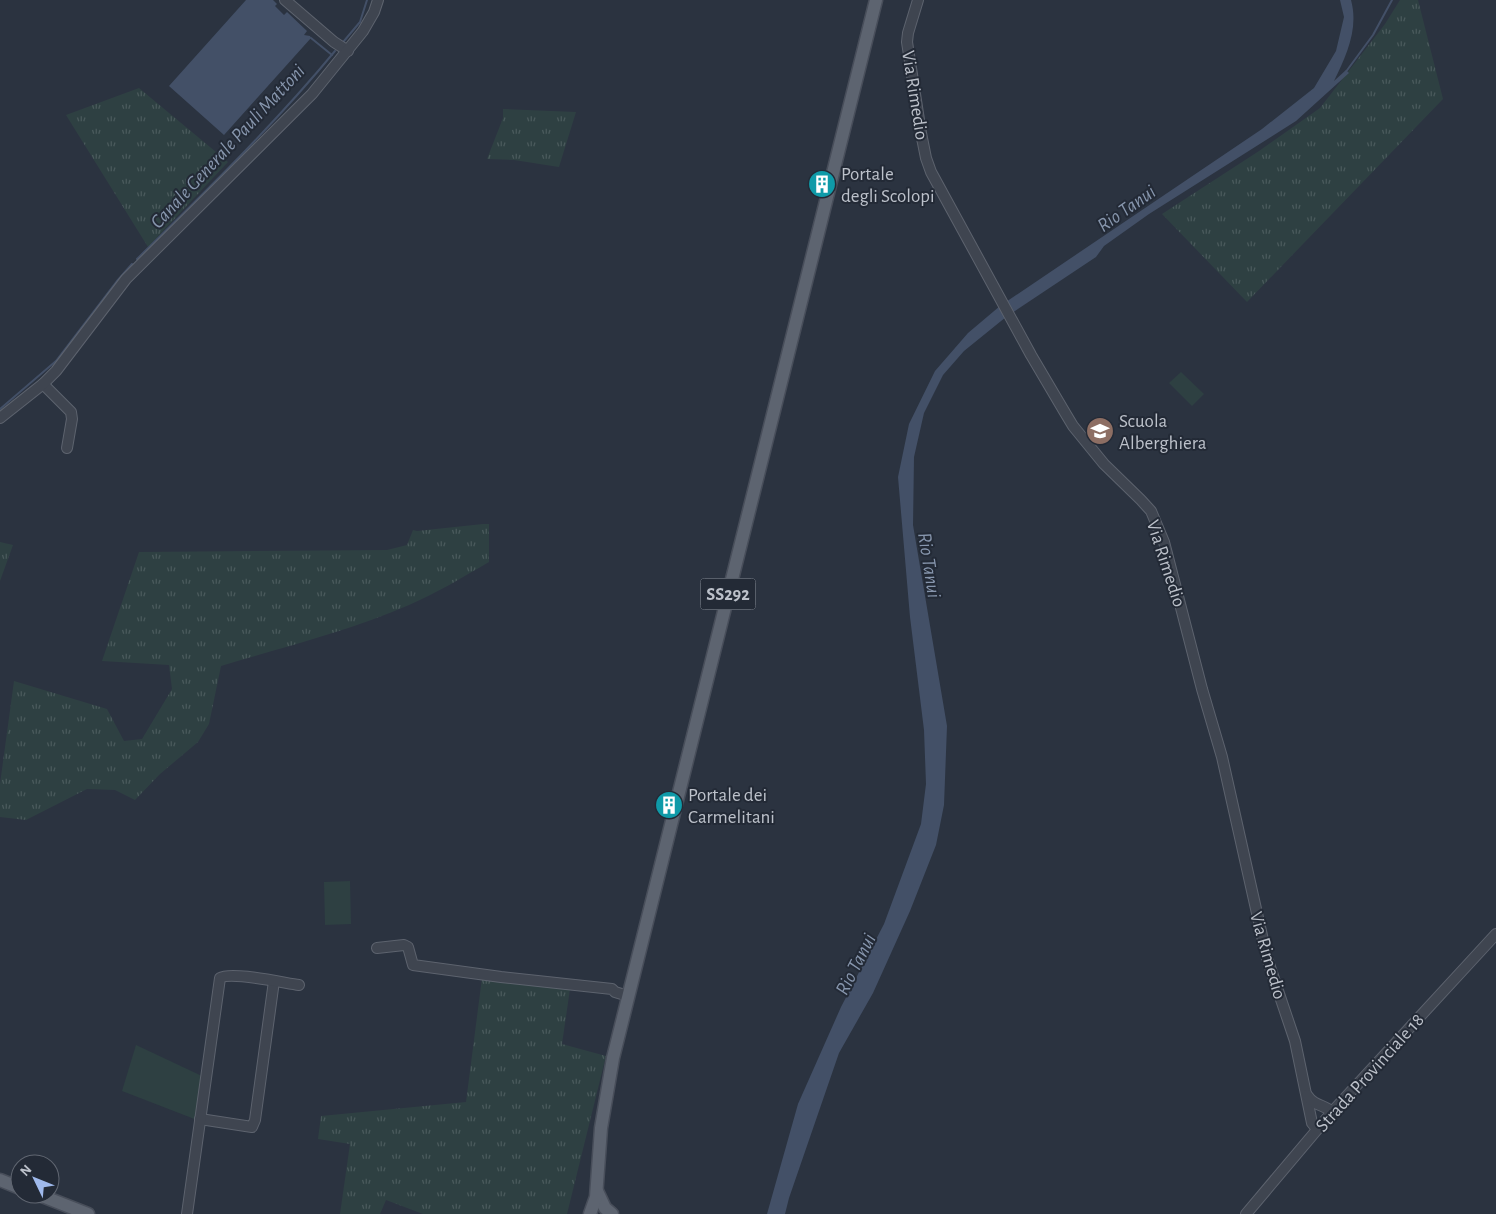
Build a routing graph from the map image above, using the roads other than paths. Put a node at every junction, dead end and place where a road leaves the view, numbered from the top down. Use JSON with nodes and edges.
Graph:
{"nodes":[{"id":1,"x":286,"y":0,"type":"edge"},
{"id":2,"x":378,"y":0,"type":"edge"},
{"id":3,"x":876,"y":0,"type":"edge"},
{"id":4,"x":918,"y":0,"type":"edge"},
{"id":5,"x":348,"y":51,"type":"junction"},
{"id":6,"x":43,"y":384,"type":"junction"},
{"id":7,"x":0,"y":418,"type":"edge"},
{"id":8,"x":66,"y":442,"type":"dead end"},
{"id":9,"x":1496,"y":934,"type":"edge"},
{"id":10,"x":377,"y":948,"type":"dead end"},
{"id":11,"x":274,"y":981,"type":"junction"},
{"id":12,"x":299,"y":985,"type":"dead end"},
{"id":13,"x":628,"y":996,"type":"junction"},
{"id":14,"x":1305,"y":1092,"type":"junction"},
{"id":15,"x":1332,"y":1112,"type":"junction"},
{"id":16,"x":200,"y":1119,"type":"junction"},
{"id":17,"x":1317,"y":1129,"type":"junction"},
{"id":18,"x":597,"y":1191,"type":"junction"},
{"id":19,"x":60,"y":1203,"type":"edge"},
{"id":20,"x":88,"y":1214,"type":"edge"},
{"id":21,"x":187,"y":1214,"type":"edge"},
{"id":22,"x":590,"y":1214,"type":"edge"},
{"id":23,"x":612,"y":1214,"type":"edge"},
{"id":24,"x":1246,"y":1214,"type":"edge"}],
"edges":[{"from":1,"to":5,"type":"street"},
{"from":2,"to":5,"type":"street"},
{"from":3,"to":13,"type":"main road","number":"SS292"},
{"from":4,"to":14,"type":"street","name":"Via Rimedio"},
{"from":5,"to":6,"type":"street"},
{"from":6,"to":7,"type":"street"},
{"from":6,"to":8,"type":"street"},
{"from":9,"to":15,"type":"street","name":"Strada Provinciale 18"},
{"from":10,"to":13,"type":"street"},
{"from":11,"to":12,"type":"street"},
{"from":11,"to":16,"type":"street"},
{"from":11,"to":16,"type":"street"},
{"from":13,"to":18,"type":"main road","number":"SS292"},
{"from":14,"to":15,"type":"street"},
{"from":14,"to":17,"type":"street","name":"Via Rimedio"},
{"from":15,"to":17,"type":"street","name":"Strada Provinciale 18"},
{"from":16,"to":21,"type":"street"},
{"from":17,"to":24,"type":"street","name":"Strada Provinciale 18"},
{"from":18,"to":22,"type":"main road","number":"SS292"},
{"from":18,"to":23,"type":"main road"},
{"from":19,"to":20,"type":"main road"}]}
